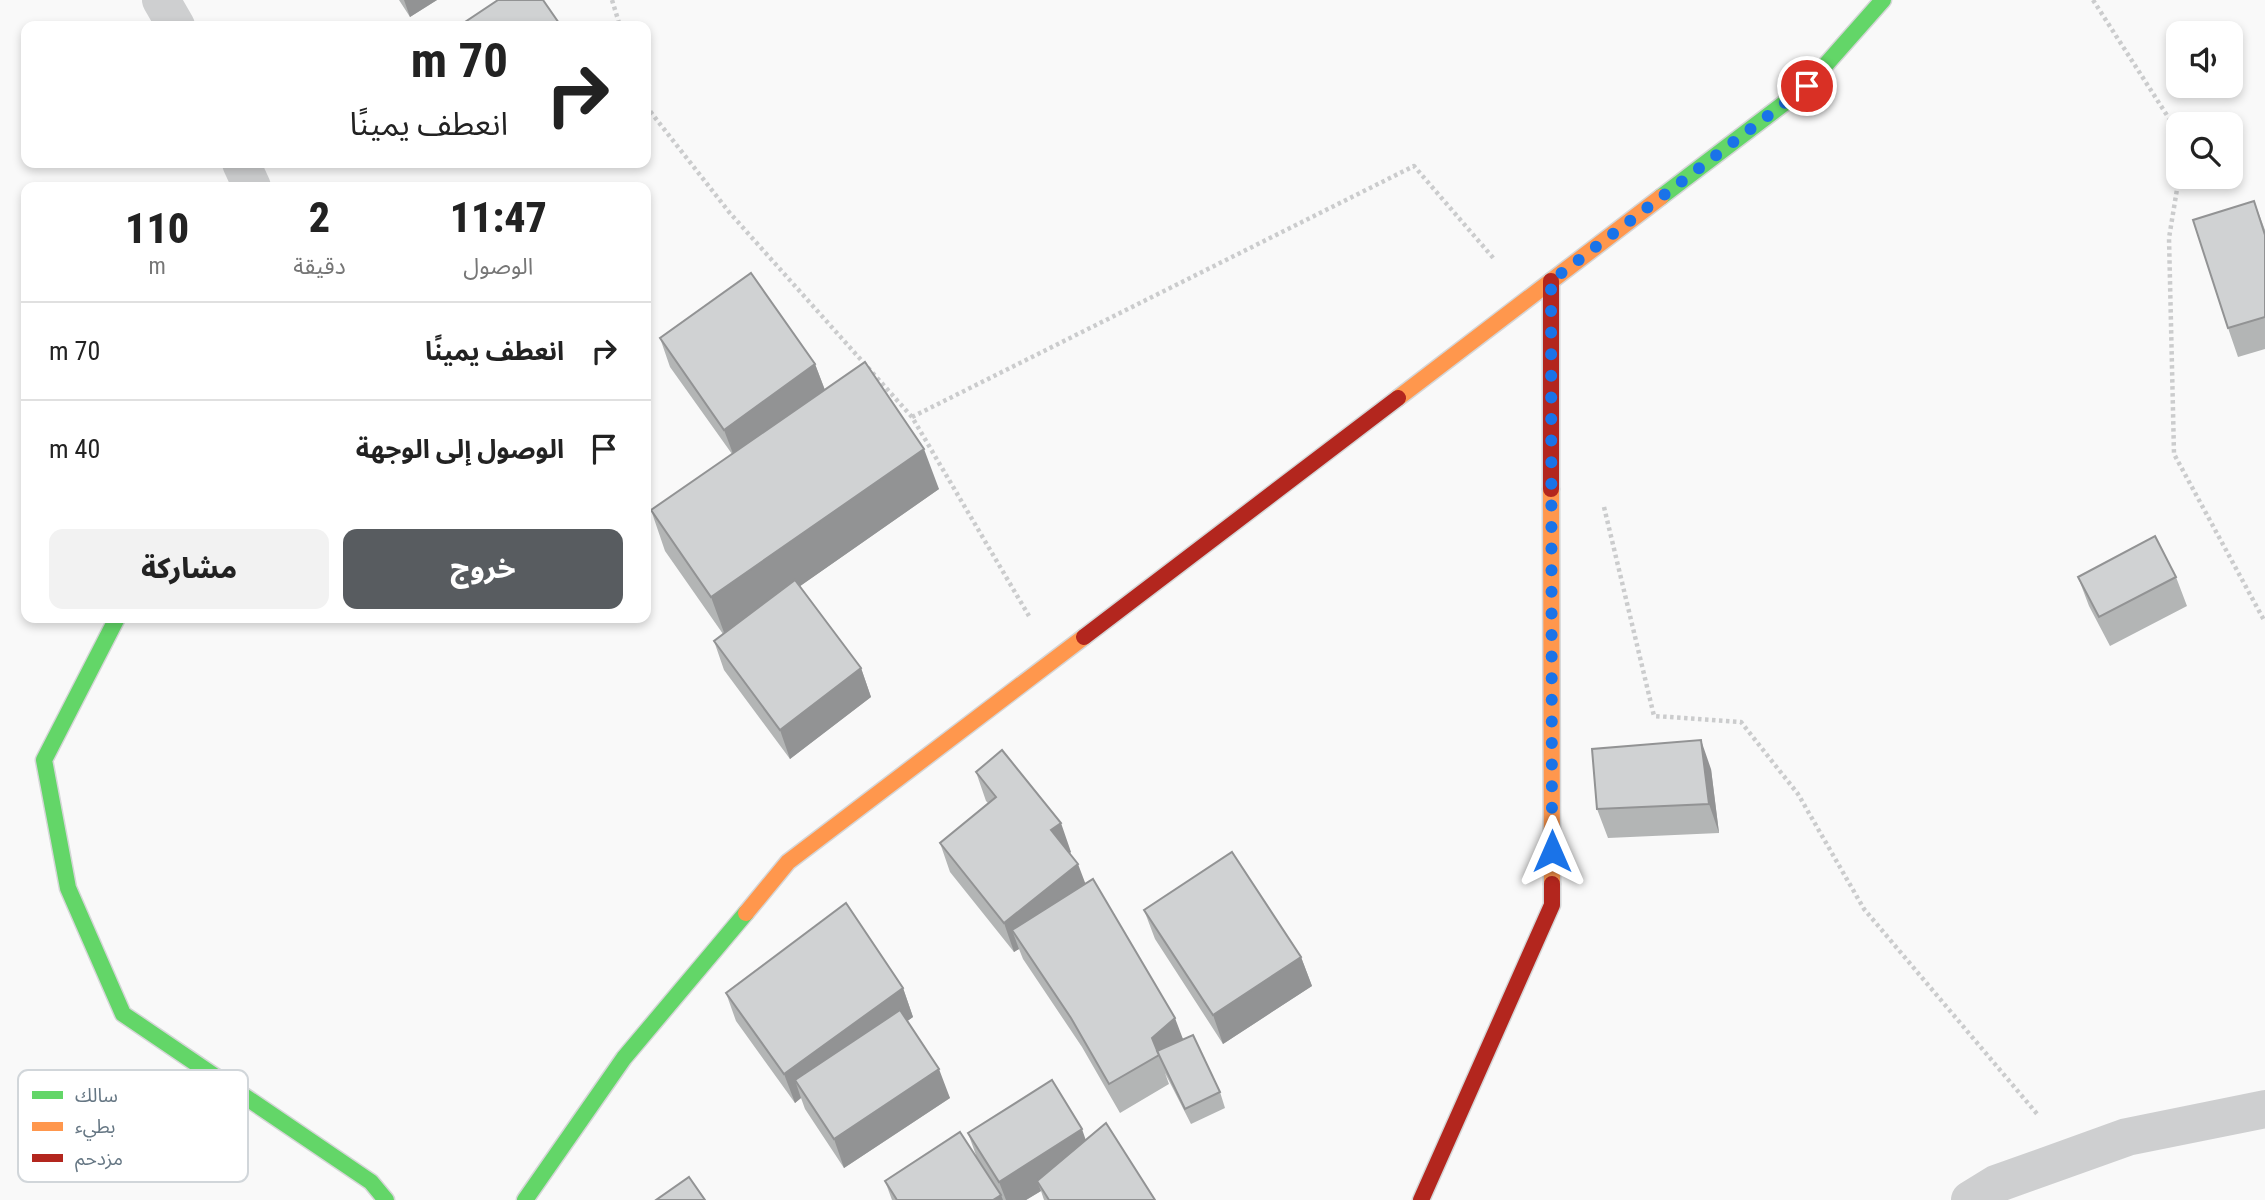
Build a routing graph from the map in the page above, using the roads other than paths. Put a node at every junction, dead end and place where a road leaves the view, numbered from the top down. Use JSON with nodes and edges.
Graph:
{"nodes":[{"id":1,"x":161,"y":0,"type":"edge"},
{"id":2,"x":1884,"y":0,"type":"edge"},
{"id":3,"x":173,"y":21,"type":"edge"},
{"id":4,"x":1551,"y":281,"type":"junction"},
{"id":5,"x":114,"y":623,"type":"edge"},
{"id":6,"x":206,"y":1070,"type":"edge"},
{"id":7,"x":248,"y":1098,"type":"edge"},
{"id":8,"x":2265,"y":1109,"type":"edge"},
{"id":9,"x":386,"y":1200,"type":"edge"},
{"id":10,"x":524,"y":1200,"type":"edge"},
{"id":11,"x":1422,"y":1200,"type":"edge"},
{"id":12,"x":1970,"y":1200,"type":"edge"}],
"edges":[{"from":1,"to":3,"type":"street"},
{"from":2,"to":4,"type":"street"},
{"from":4,"to":10,"type":"street"},
{"from":4,"to":11,"type":"street"},
{"from":5,"to":6,"type":"street"},
{"from":7,"to":9,"type":"street"},
{"from":8,"to":12,"type":"street"}]}
